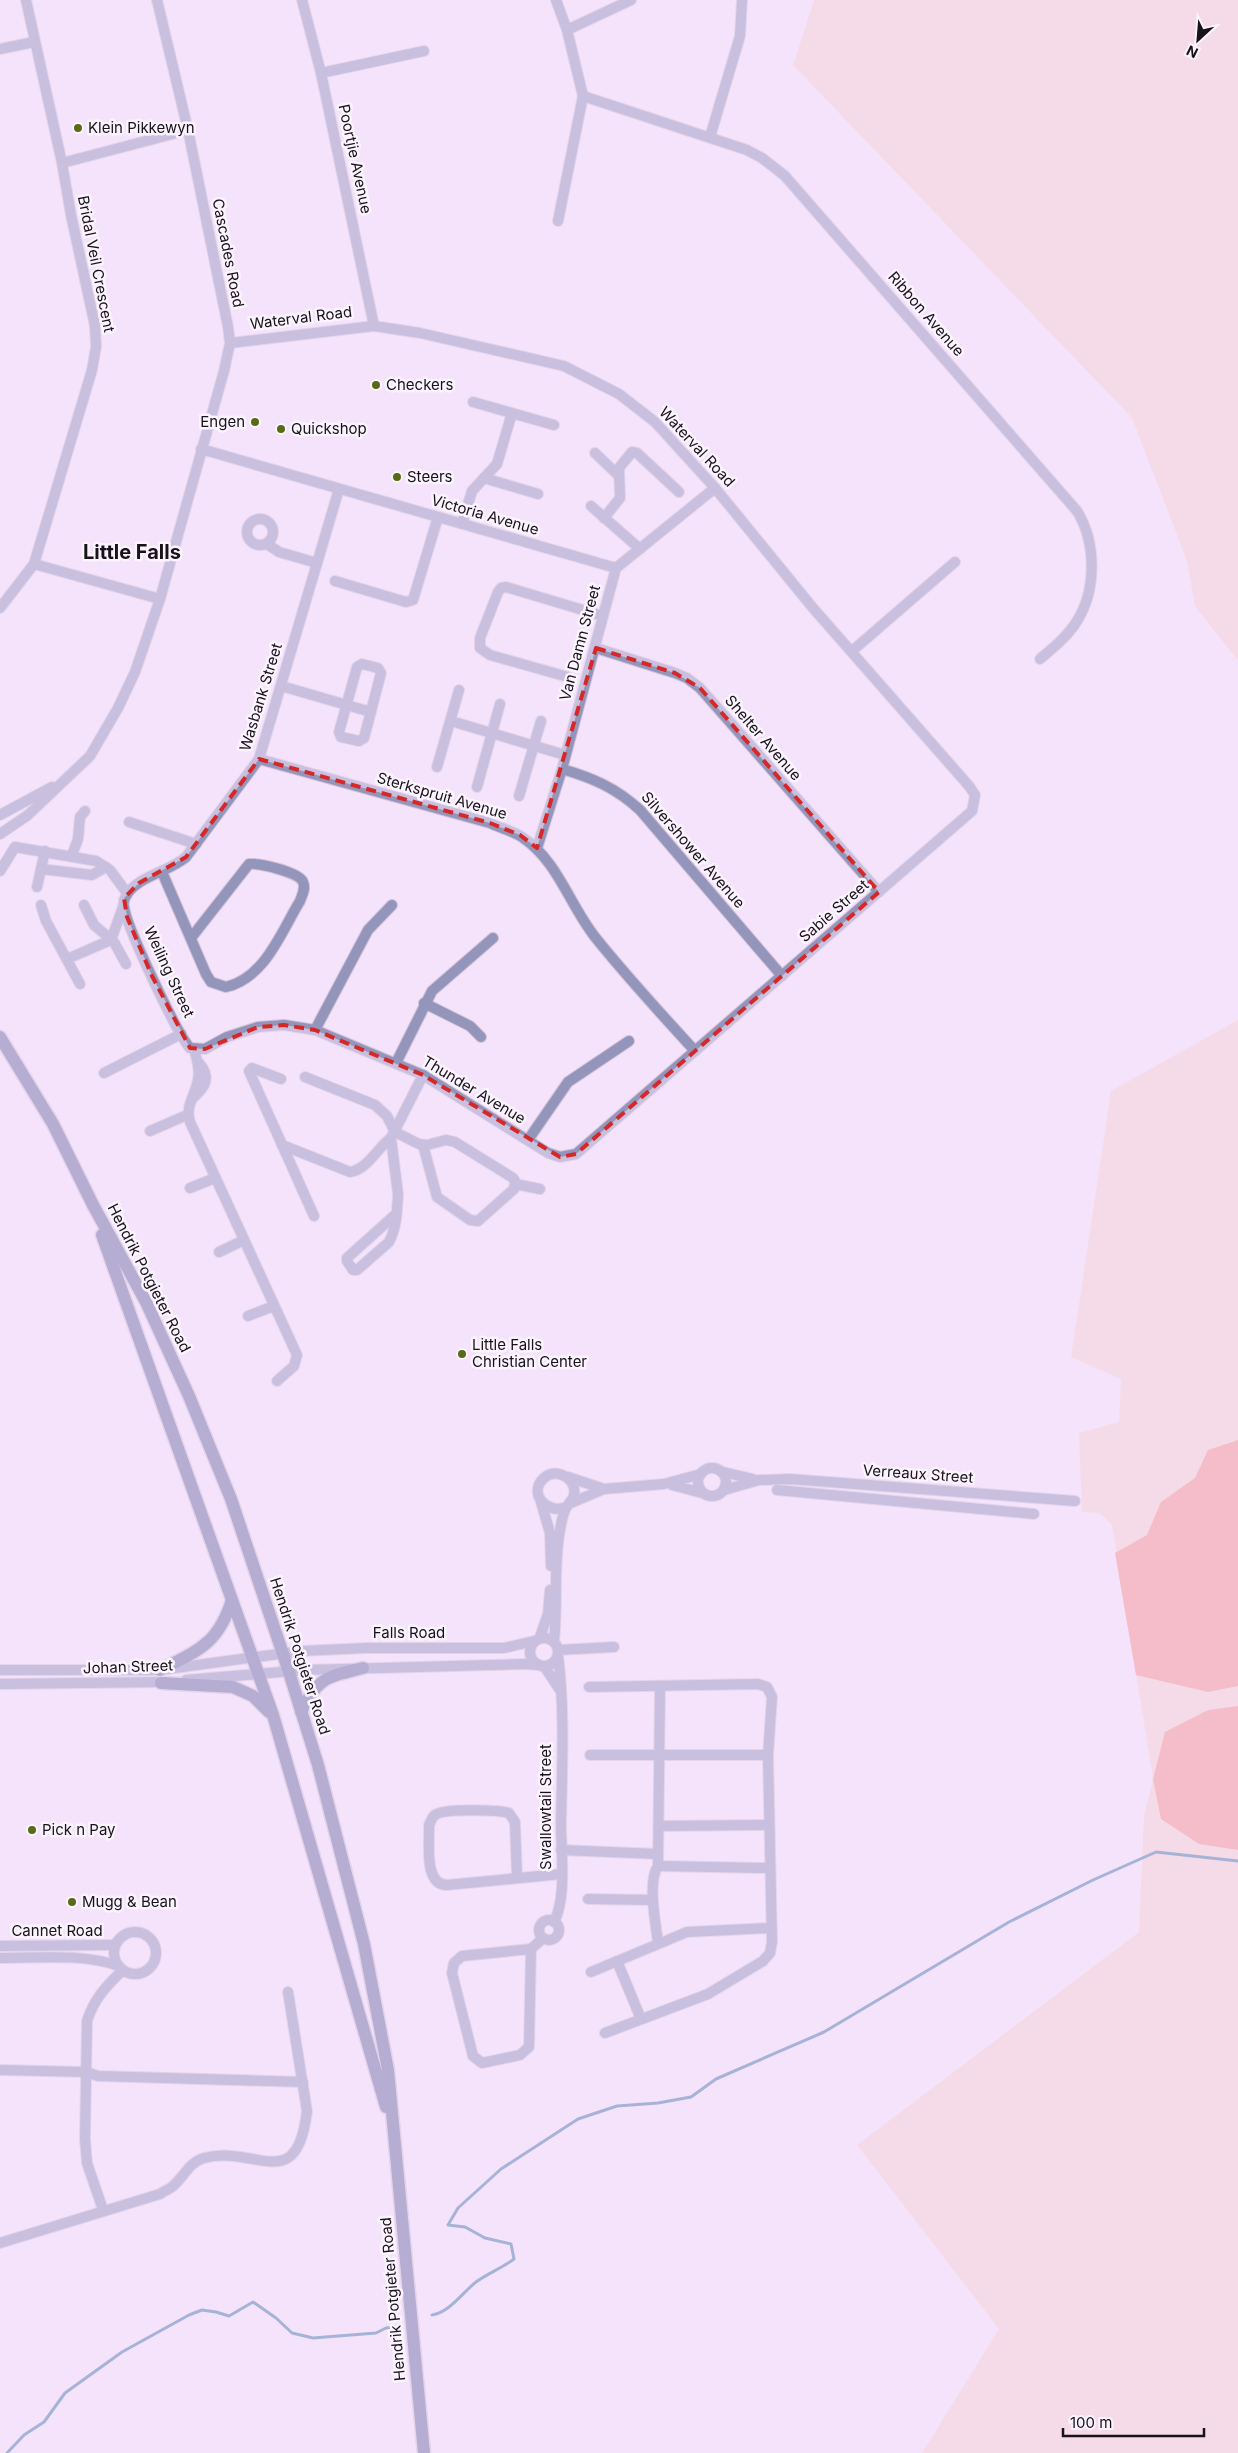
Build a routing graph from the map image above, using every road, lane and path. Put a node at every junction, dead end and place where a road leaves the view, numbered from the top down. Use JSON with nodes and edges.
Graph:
{"nodes":[{"id":1,"x":26,"y":0,"type":"edge"},
{"id":2,"x":157,"y":0,"type":"edge"},
{"id":3,"x":302,"y":0,"type":"edge"},
{"id":4,"x":556,"y":0,"type":"edge"},
{"id":5,"x":631,"y":0,"type":"edge"},
{"id":6,"x":742,"y":0,"type":"edge"},
{"id":7,"x":567,"y":30,"type":"junction"},
{"id":8,"x":34,"y":42,"type":"junction"},
{"id":9,"x":0,"y":49,"type":"edge"},
{"id":10,"x":424,"y":51,"type":"dead end"},
{"id":11,"x":321,"y":73,"type":"junction"},
{"id":12,"x":582,"y":96,"type":"junction"},
{"id":13,"x":188,"y":130,"type":"junction"},
{"id":14,"x":710,"y":137,"type":"junction"},
{"id":15,"x":62,"y":163,"type":"junction"},
{"id":16,"x":558,"y":221,"type":"dead end"},
{"id":17,"x":374,"y":326,"type":"junction"},
{"id":18,"x":230,"y":343,"type":"junction"},
{"id":19,"x":473,"y":402,"type":"dead end"},
{"id":20,"x":512,"y":413,"type":"junction"},
{"id":21,"x":554,"y":425,"type":"dead end"},
{"id":22,"x":202,"y":449,"type":"junction"},
{"id":23,"x":595,"y":453,"type":"dead end"},
{"id":24,"x":618,"y":474,"type":"junction"},
{"id":25,"x":484,"y":478,"type":"junction"},
{"id":26,"x":715,"y":488,"type":"junction"},
{"id":27,"x":339,"y":489,"type":"junction"},
{"id":28,"x":679,"y":492,"type":"dead end"},
{"id":29,"x":538,"y":494,"type":"dead end"},
{"id":30,"x":591,"y":506,"type":"dead end"},
{"id":31,"x":438,"y":517,"type":"junction"},
{"id":32,"x":604,"y":518,"type":"junction"},
{"id":33,"x":462,"y":524,"type":"junction"},
{"id":34,"x":267,"y":544,"type":"dead end"},
{"id":35,"x":640,"y":549,"type":"junction"},
{"id":36,"x":317,"y":562,"type":"junction"},
{"id":37,"x":955,"y":562,"type":"dead end"},
{"id":38,"x":34,"y":564,"type":"junction"},
{"id":39,"x":616,"y":568,"type":"junction"},
{"id":40,"x":335,"y":581,"type":"dead end"},
{"id":41,"x":160,"y":599,"type":"junction"},
{"id":42,"x":0,"y":608,"type":"edge"},
{"id":43,"x":603,"y":616,"type":"junction"},
{"id":44,"x":596,"y":648,"type":"junction"},
{"id":45,"x":852,"y":651,"type":"junction"},
{"id":46,"x":1040,"y":659,"type":"dead end"},
{"id":47,"x":568,"y":677,"type":"dead end"},
{"id":48,"x":281,"y":686,"type":"junction"},
{"id":49,"x":459,"y":690,"type":"dead end"},
{"id":50,"x":500,"y":704,"type":"dead end"},
{"id":51,"x":346,"y":705,"type":"junction"},
{"id":52,"x":371,"y":712,"type":"junction"},
{"id":53,"x":541,"y":721,"type":"dead end"},
{"id":54,"x":450,"y":722,"type":"junction"},
{"id":55,"x":491,"y":733,"type":"junction"},
{"id":56,"x":534,"y":746,"type":"junction"},
{"id":57,"x":565,"y":754,"type":"junction"},
{"id":58,"x":259,"y":759,"type":"junction"},
{"id":59,"x":437,"y":767,"type":"dead end"},
{"id":60,"x":562,"y":769,"type":"junction"},
{"id":61,"x":64,"y":781,"type":"junction"},
{"id":62,"x":969,"y":786,"type":"joint"},
{"id":63,"x":478,"y":787,"type":"dead end"},
{"id":64,"x":519,"y":796,"type":"dead end"},
{"id":65,"x":85,"y":811,"type":"dead end"},
{"id":66,"x":0,"y":815,"type":"edge"},
{"id":67,"x":129,"y":822,"type":"dead end"},
{"id":68,"x":0,"y":834,"type":"edge"},
{"id":69,"x":196,"y":844,"type":"junction"},
{"id":70,"x":537,"y":848,"type":"junction"},
{"id":71,"x":45,"y":851,"type":"junction"},
{"id":72,"x":72,"y":855,"type":"junction"},
{"id":73,"x":106,"y":867,"type":"junction"},
{"id":74,"x":41,"y":869,"type":"junction"},
{"id":75,"x":0,"y":871,"type":"edge"},
{"id":76,"x":162,"y":872,"type":"junction"},
{"id":77,"x":37,"y":886,"type":"dead end"},
{"id":78,"x":879,"y":892,"type":"junction"},
{"id":79,"x":127,"y":893,"type":"junction"},
{"id":80,"x":392,"y":904,"type":"dead end"},
{"id":81,"x":41,"y":905,"type":"dead end"},
{"id":82,"x":84,"y":905,"type":"dead end"},
{"id":83,"x":124,"y":906,"type":"junction"},
{"id":84,"x":191,"y":938,"type":"junction"},
{"id":85,"x":493,"y":938,"type":"dead end"},
{"id":86,"x":111,"y":940,"type":"junction"},
{"id":87,"x":66,"y":959,"type":"junction"},
{"id":88,"x":126,"y":964,"type":"dead end"},
{"id":89,"x":782,"y":976,"type":"junction"},
{"id":90,"x":80,"y":984,"type":"dead end"},
{"id":91,"x":424,"y":1003,"type":"junction"},
{"id":92,"x":315,"y":1030,"type":"junction"},
{"id":93,"x":181,"y":1034,"type":"junction"},
{"id":94,"x":0,"y":1036,"type":"edge"},
{"id":95,"x":481,"y":1037,"type":"dead end"},
{"id":96,"x":629,"y":1041,"type":"dead end"},
{"id":97,"x":194,"y":1050,"type":"junction"},
{"id":98,"x":695,"y":1051,"type":"junction"},
{"id":99,"x":396,"y":1063,"type":"junction"},
{"id":100,"x":104,"y":1073,"type":"dead end"},
{"id":101,"x":423,"y":1075,"type":"junction"},
{"id":102,"x":305,"y":1077,"type":"dead end"},
{"id":103,"x":281,"y":1079,"type":"dead end"},
{"id":104,"x":188,"y":1115,"type":"junction"},
{"id":105,"x":150,"y":1131,"type":"dead end"},
{"id":106,"x":393,"y":1135,"type":"junction"},
{"id":107,"x":528,"y":1140,"type":"junction"},
{"id":108,"x":282,"y":1145,"type":"junction"},
{"id":109,"x":423,"y":1146,"type":"junction"},
{"id":110,"x":215,"y":1178,"type":"junction"},
{"id":111,"x":516,"y":1184,"type":"junction"},
{"id":112,"x":190,"y":1188,"type":"dead end"},
{"id":113,"x":540,"y":1189,"type":"dead end"},
{"id":114,"x":92,"y":1206,"type":"junction"},
{"id":115,"x":396,"y":1214,"type":"junction"},
{"id":116,"x":314,"y":1216,"type":"dead end"},
{"id":117,"x":244,"y":1240,"type":"junction"},
{"id":118,"x":219,"y":1252,"type":"dead end"},
{"id":119,"x":274,"y":1306,"type":"junction"},
{"id":120,"x":248,"y":1316,"type":"dead end"},
{"id":121,"x":277,"y":1381,"type":"dead end"},
{"id":122,"x":723,"y":1472,"type":"junction"},
{"id":123,"x":701,"y":1474,"type":"junction"},
{"id":124,"x":568,"y":1478,"type":"junction"},
{"id":125,"x":759,"y":1480,"type":"junction"},
{"id":126,"x":664,"y":1484,"type":"junction"},
{"id":127,"x":604,"y":1488,"type":"junction"},
{"id":128,"x":724,"y":1490,"type":"junction"},
{"id":129,"x":777,"y":1490,"type":"dead end"},
{"id":130,"x":702,"y":1492,"type":"junction"},
{"id":131,"x":541,"y":1501,"type":"junction"},
{"id":132,"x":1075,"y":1501,"type":"dead end"},
{"id":133,"x":569,"y":1505,"type":"junction"},
{"id":134,"x":1034,"y":1514,"type":"dead end"},
{"id":135,"x":232,"y":1600,"type":"junction"},
{"id":136,"x":537,"y":1639,"type":"junction"},
{"id":137,"x":614,"y":1646,"type":"dead end"},
{"id":138,"x":452,"y":1648,"type":"junction"},
{"id":139,"x":556,"y":1649,"type":"junction"},
{"id":140,"x":282,"y":1653,"type":"junction"},
{"id":141,"x":252,"y":1657,"type":"junction"},
{"id":142,"x":453,"y":1666,"type":"junction"},
{"id":143,"x":542,"y":1666,"type":"junction"},
{"id":144,"x":364,"y":1668,"type":"junction"},
{"id":145,"x":0,"y":1670,"type":"edge"},
{"id":146,"x":289,"y":1672,"type":"junction"},
{"id":147,"x":258,"y":1673,"type":"junction"},
{"id":148,"x":160,"y":1676,"type":"junction"},
{"id":149,"x":0,"y":1684,"type":"edge"},
{"id":150,"x":590,"y":1687,"type":"dead end"},
{"id":151,"x":660,"y":1687,"type":"junction"},
{"id":152,"x":560,"y":1691,"type":"junction"},
{"id":153,"x":301,"y":1712,"type":"junction"},
{"id":154,"x":273,"y":1715,"type":"junction"},
{"id":155,"x":590,"y":1755,"type":"dead end"},
{"id":156,"x":660,"y":1755,"type":"junction"},
{"id":157,"x":768,"y":1755,"type":"junction"},
{"id":158,"x":768,"y":1825,"type":"junction"},
{"id":159,"x":659,"y":1826,"type":"junction"},
{"id":160,"x":561,"y":1850,"type":"junction"},
{"id":161,"x":658,"y":1854,"type":"junction"},
{"id":162,"x":658,"y":1866,"type":"junction"},
{"id":163,"x":769,"y":1868,"type":"junction"},
{"id":164,"x":561,"y":1874,"type":"junction"},
{"id":165,"x":517,"y":1878,"type":"junction"},
{"id":166,"x":588,"y":1899,"type":"dead end"},
{"id":167,"x":653,"y":1900,"type":"junction"},
{"id":168,"x":554,"y":1922,"type":"junction"},
{"id":169,"x":771,"y":1928,"type":"junction"},
{"id":170,"x":543,"y":1938,"type":"junction"},
{"id":171,"x":658,"y":1943,"type":"junction"},
{"id":172,"x":115,"y":1945,"type":"junction"},
{"id":173,"x":0,"y":1946,"type":"edge"},
{"id":174,"x":531,"y":1949,"type":"junction"},
{"id":175,"x":0,"y":1958,"type":"edge"},
{"id":176,"x":617,"y":1962,"type":"junction"},
{"id":177,"x":121,"y":1968,"type":"junction"},
{"id":178,"x":591,"y":1972,"type":"dead end"},
{"id":179,"x":288,"y":1992,"type":"dead end"},
{"id":180,"x":641,"y":2019,"type":"junction"},
{"id":181,"x":605,"y":2033,"type":"dead end"},
{"id":182,"x":0,"y":2070,"type":"edge"},
{"id":183,"x":86,"y":2072,"type":"junction"},
{"id":184,"x":303,"y":2082,"type":"junction"},
{"id":185,"x":396,"y":2143,"type":"junction"},
{"id":186,"x":103,"y":2210,"type":"junction"},
{"id":187,"x":0,"y":2243,"type":"edge"},
{"id":188,"x":424,"y":2453,"type":"edge"}],
"edges":[{"from":1,"to":8,"type":"street","name":"Bridal Veil Crescent"},
{"from":2,"to":13,"type":"street","name":"Cascades Road"},
{"from":3,"to":11,"type":"street","name":"Poortjie Avenue"},
{"from":4,"to":7,"type":"street"},
{"from":5,"to":7,"type":"street"},
{"from":6,"to":14,"type":"street"},
{"from":7,"to":12,"type":"street"},
{"from":8,"to":9,"type":"street"},
{"from":8,"to":15,"type":"street","name":"Bridal Veil Crescent"},
{"from":10,"to":11,"type":"street"},
{"from":11,"to":17,"type":"street","name":"Poortjie Avenue"},
{"from":12,"to":14,"type":"street","name":"Ribbon Avenue"},
{"from":12,"to":16,"type":"street"},
{"from":13,"to":15,"type":"street"},
{"from":13,"to":18,"type":"street","name":"Cascades Road"},
{"from":14,"to":46,"type":"street","name":"Ribbon Avenue"},
{"from":15,"to":38,"type":"street","name":"Bridal Veil Crescent"},
{"from":17,"to":18,"type":"street","name":"Waterval Road"},
{"from":17,"to":26,"type":"street","name":"Waterval Road"},
{"from":18,"to":22,"type":"street","name":"Cascades Road"},
{"from":19,"to":20,"type":"street"},
{"from":20,"to":21,"type":"street"},
{"from":20,"to":25,"type":"street"},
{"from":22,"to":27,"type":"street","name":"Victoria Avenue"},
{"from":22,"to":41,"type":"street","name":"Cascades Road"},
{"from":23,"to":24,"type":"street"},
{"from":24,"to":28,"type":"street"},
{"from":24,"to":32,"type":"street"},
{"from":25,"to":29,"type":"street"},
{"from":25,"to":33,"type":"street"},
{"from":26,"to":35,"type":"street"},
{"from":26,"to":45,"type":"street","name":"Waterval Road"},
{"from":27,"to":31,"type":"street","name":"Victoria Avenue"},
{"from":27,"to":36,"type":"street","name":"Wasbank Street"},
{"from":30,"to":32,"type":"street"},
{"from":31,"to":33,"type":"street","name":"Victoria Avenue"},
{"from":31,"to":40,"type":"street"},
{"from":32,"to":35,"type":"street"},
{"from":33,"to":39,"type":"street","name":"Victoria Avenue"},
{"from":34,"to":36,"type":"street"},
{"from":35,"to":39,"type":"street"},
{"from":36,"to":48,"type":"street","name":"Wasbank Street"},
{"from":37,"to":45,"type":"street"},
{"from":38,"to":41,"type":"street"},
{"from":38,"to":42,"type":"street","name":"Bridal Veil Crescent"},
{"from":39,"to":43,"type":"street","name":"Van Damn Street"},
{"from":41,"to":61,"type":"street","name":"Cascades Road"},
{"from":43,"to":44,"type":"street","name":"Van Damn Street"},
{"from":43,"to":47,"type":"street"},
{"from":44,"to":57,"type":"street","name":"Van Damn Street"},
{"from":44,"to":78,"type":"street","name":"Shelter Avenue"},
{"from":45,"to":62,"type":"street","name":"Waterval Road"},
{"from":48,"to":51,"type":"street"},
{"from":48,"to":58,"type":"street","name":"Wasbank Street"},
{"from":49,"to":54,"type":"street"},
{"from":50,"to":55,"type":"street"},
{"from":51,"to":52,"type":"street"},
{"from":51,"to":52,"type":"street"},
{"from":51,"to":52,"type":"street"},
{"from":53,"to":56,"type":"street"},
{"from":54,"to":55,"type":"street"},
{"from":54,"to":59,"type":"street"},
{"from":55,"to":56,"type":"street"},
{"from":55,"to":63,"type":"street"},
{"from":56,"to":57,"type":"street"},
{"from":56,"to":64,"type":"street"},
{"from":57,"to":60,"type":"street","name":"Van Damn Street"},
{"from":58,"to":69,"type":"street","name":"Wasbank Street"},
{"from":58,"to":70,"type":"street","name":"Sterkspruit Avenue"},
{"from":60,"to":70,"type":"street","name":"Van Damn Street"},
{"from":60,"to":89,"type":"street","name":"Silvershower Avenue"},
{"from":61,"to":66,"type":"street","name":"Cascades Road"},
{"from":61,"to":68,"type":"street","name":"Cascades Road"},
{"from":62,"to":78,"type":"street","name":"Sabie Street"},
{"from":65,"to":72,"type":"street"},
{"from":67,"to":69,"type":"street"},
{"from":69,"to":76,"type":"street","name":"Wasbank Street"},
{"from":70,"to":98,"type":"street","name":"Sterkspruit Avenue"},
{"from":71,"to":72,"type":"street"},
{"from":71,"to":74,"type":"street"},
{"from":71,"to":75,"type":"street"},
{"from":72,"to":73,"type":"street"},
{"from":73,"to":74,"type":"street"},
{"from":73,"to":79,"type":"street"},
{"from":74,"to":77,"type":"street"},
{"from":76,"to":79,"type":"street","name":"Wasbank Street"},
{"from":76,"to":84,"type":"street"},
{"from":78,"to":89,"type":"street","name":"Sabie Street"},
{"from":79,"to":83,"type":"street"},
{"from":80,"to":92,"type":"street"},
{"from":81,"to":87,"type":"street"},
{"from":82,"to":86,"type":"street"},
{"from":83,"to":86,"type":"street"},
{"from":83,"to":93,"type":"street","name":"Weiling Street"},
{"from":84,"to":84,"type":"street"},
{"from":85,"to":91,"type":"street"},
{"from":86,"to":87,"type":"street"},
{"from":86,"to":88,"type":"street"},
{"from":87,"to":90,"type":"street"},
{"from":89,"to":98,"type":"street","name":"Sabie Street"},
{"from":91,"to":95,"type":"street"},
{"from":91,"to":99,"type":"street"},
{"from":92,"to":97,"type":"street","name":"Thunder Avenue"},
{"from":92,"to":99,"type":"street","name":"Thunder Avenue"},
{"from":93,"to":97,"type":"street","name":"Weiling Street"},
{"from":93,"to":100,"type":"street"},
{"from":94,"to":114,"type":"main road","name":"Hendrik Potgieter Road"},
{"from":96,"to":107,"type":"street"},
{"from":97,"to":104,"type":"street"},
{"from":98,"to":107,"type":"street","name":"Thunder Avenue"},
{"from":99,"to":101,"type":"street","name":"Thunder Avenue"},
{"from":101,"to":106,"type":"street"},
{"from":101,"to":107,"type":"street","name":"Thunder Avenue"},
{"from":102,"to":106,"type":"street"},
{"from":103,"to":108,"type":"street"},
{"from":104,"to":105,"type":"street"},
{"from":104,"to":110,"type":"street"},
{"from":106,"to":108,"type":"street"},
{"from":106,"to":109,"type":"street"},
{"from":106,"to":115,"type":"street"},
{"from":108,"to":116,"type":"street"},
{"from":109,"to":111,"type":"street"},
{"from":109,"to":111,"type":"street"},
{"from":110,"to":112,"type":"street"},
{"from":110,"to":117,"type":"street"},
{"from":111,"to":113,"type":"street"},
{"from":114,"to":135,"type":"main road","name":"Hendrik Potgieter Road"},
{"from":114,"to":140,"type":"main road","name":"Hendrik Potgieter Road"},
{"from":115,"to":115,"type":"street"},
{"from":117,"to":118,"type":"street"},
{"from":117,"to":119,"type":"street"},
{"from":119,"to":120,"type":"street"},
{"from":119,"to":121,"type":"street"},
{"from":122,"to":123,"type":"street"},
{"from":122,"to":125,"type":"street","name":"Verreaux Street"},
{"from":122,"to":128,"type":"street"},
{"from":123,"to":126,"type":"street"},
{"from":123,"to":130,"type":"street"},
{"from":124,"to":127,"type":"street"},
{"from":124,"to":131,"type":"street"},
{"from":124,"to":133,"type":"street"},
{"from":125,"to":128,"type":"street","name":"Verreaux Street"},
{"from":125,"to":132,"type":"street","name":"Verreaux Street"},
{"from":126,"to":127,"type":"street"},
{"from":126,"to":130,"type":"street"},
{"from":127,"to":133,"type":"street"},
{"from":128,"to":130,"type":"street"},
{"from":129,"to":134,"type":"street"},
{"from":131,"to":133,"type":"street"},
{"from":131,"to":136,"type":"street"},
{"from":133,"to":139,"type":"street","name":"Swallowtail Street"},
{"from":135,"to":141,"type":"main road","name":"Hendrik Potgieter Road"},
{"from":135,"to":148,"type":"main road"},
{"from":136,"to":138,"type":"street","name":"Falls Road"},
{"from":136,"to":139,"type":"street"},
{"from":136,"to":143,"type":"street"},
{"from":137,"to":139,"type":"street"},
{"from":138,"to":140,"type":"street","name":"Falls Road"},
{"from":138,"to":142,"type":"street"},
{"from":139,"to":143,"type":"street"},
{"from":139,"to":152,"type":"street","name":"Swallowtail Street"},
{"from":140,"to":141,"type":"street","name":"Falls Road"},
{"from":140,"to":146,"type":"main road","name":"Hendrik Potgieter Road"},
{"from":141,"to":147,"type":"main road","name":"Hendrik Potgieter Road"},
{"from":141,"to":148,"type":"street","name":"Johan Street"},
{"from":142,"to":143,"type":"street"},
{"from":142,"to":144,"type":"street"},
{"from":143,"to":152,"type":"street"},
{"from":144,"to":146,"type":"street"},
{"from":144,"to":153,"type":"main road"},
{"from":145,"to":148,"type":"street","name":"Johan Street"},
{"from":146,"to":147,"type":"street","name":"Johan Street"},
{"from":146,"to":153,"type":"main road","name":"Hendrik Potgieter Road"},
{"from":147,"to":148,"type":"street","name":"Johan Street"},
{"from":147,"to":154,"type":"main road","name":"Hendrik Potgieter Road"},
{"from":148,"to":149,"type":"street","name":"Johan Street"},
{"from":148,"to":154,"type":"main road"},
{"from":150,"to":151,"type":"street"},
{"from":151,"to":156,"type":"street"},
{"from":151,"to":157,"type":"street"},
{"from":152,"to":160,"type":"street","name":"Swallowtail Street"},
{"from":153,"to":185,"type":"main road","name":"Hendrik Potgieter Road"},
{"from":154,"to":185,"type":"main road","name":"Hendrik Potgieter Road"},
{"from":155,"to":156,"type":"street"},
{"from":156,"to":157,"type":"street"},
{"from":156,"to":159,"type":"street"},
{"from":157,"to":158,"type":"street"},
{"from":158,"to":159,"type":"street"},
{"from":158,"to":163,"type":"street"},
{"from":159,"to":161,"type":"street"},
{"from":160,"to":161,"type":"street"},
{"from":160,"to":164,"type":"street","name":"Swallowtail Street"},
{"from":161,"to":162,"type":"street"},
{"from":162,"to":163,"type":"street"},
{"from":162,"to":167,"type":"street"},
{"from":163,"to":169,"type":"street"},
{"from":164,"to":165,"type":"street"},
{"from":164,"to":168,"type":"street","name":"Swallowtail Street"},
{"from":165,"to":165,"type":"street"},
{"from":166,"to":167,"type":"street"},
{"from":167,"to":171,"type":"street"},
{"from":168,"to":170,"type":"street"},
{"from":168,"to":170,"type":"street"},
{"from":169,"to":171,"type":"street"},
{"from":169,"to":180,"type":"street"},
{"from":170,"to":174,"type":"street"},
{"from":171,"to":176,"type":"street"},
{"from":172,"to":173,"type":"street","name":"Cannet Road"},
{"from":172,"to":177,"type":"street"},
{"from":172,"to":177,"type":"street"},
{"from":174,"to":174,"type":"street"},
{"from":175,"to":177,"type":"street","name":"Cannet Road"},
{"from":176,"to":178,"type":"street"},
{"from":176,"to":180,"type":"street"},
{"from":177,"to":183,"type":"street"},
{"from":179,"to":184,"type":"street"},
{"from":180,"to":181,"type":"street"},
{"from":182,"to":183,"type":"street"},
{"from":183,"to":184,"type":"street"},
{"from":183,"to":186,"type":"street"},
{"from":184,"to":186,"type":"street"},
{"from":185,"to":188,"type":"main road","name":"Hendrik Potgieter Road"},
{"from":186,"to":187,"type":"street"}]}
